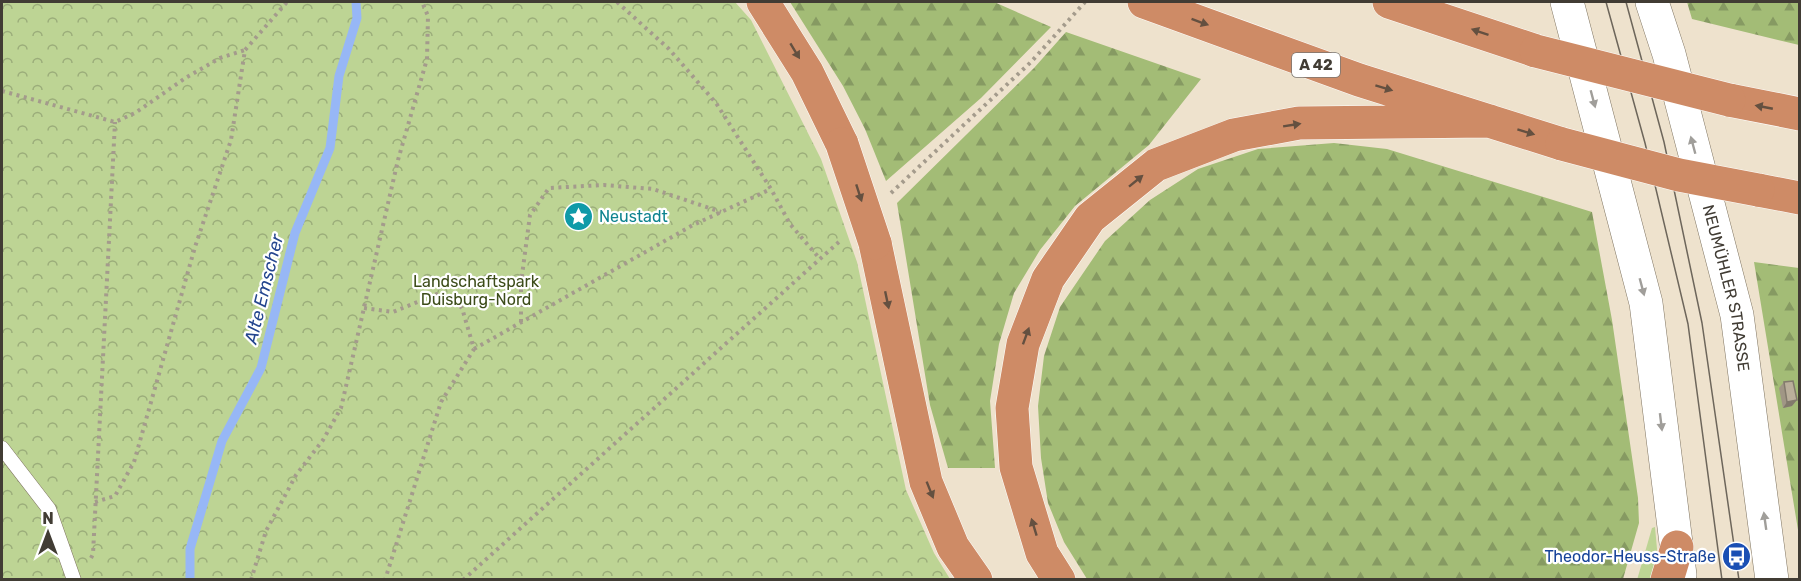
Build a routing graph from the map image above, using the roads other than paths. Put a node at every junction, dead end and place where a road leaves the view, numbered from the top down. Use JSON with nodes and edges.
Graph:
{"nodes":[{"id":1,"x":763,"y":2,"type":"edge"},
{"id":2,"x":1145,"y":2,"type":"edge"},
{"id":3,"x":1389,"y":2,"type":"edge"},
{"id":4,"x":1567,"y":2,"type":"edge"},
{"id":5,"x":1652,"y":2,"type":"edge"},
{"id":6,"x":1800,"y":114,"type":"edge"},
{"id":7,"x":1490,"y":121,"type":"junction"},
{"id":8,"x":1800,"y":198,"type":"edge"},
{"id":9,"x":2,"y":448,"type":"edge"},
{"id":10,"x":1677,"y":547,"type":"junction"},
{"id":11,"x":74,"y":579,"type":"edge"},
{"id":12,"x":976,"y":579,"type":"edge"},
{"id":13,"x":1059,"y":579,"type":"edge"},
{"id":14,"x":1667,"y":579,"type":"edge"},
{"id":15,"x":1680,"y":579,"type":"edge"},
{"id":16,"x":1772,"y":579,"type":"edge"}],
"edges":[{"from":1,"to":12,"type":"highway","one_way":true,"bridge":true},
{"from":2,"to":7,"type":"highway","number":"A 42","one_way":true},
{"from":6,"to":3,"type":"highway","one_way":true,"bridge":true},
{"from":4,"to":10,"type":"main road","one_way":true},
{"from":16,"to":5,"type":"main road","name":"NEUMÜHLER STRASSE","one_way":true},
{"from":7,"to":8,"type":"highway","number":"A 42","one_way":true,"bridge":true},
{"from":13,"to":7,"type":"highway","one_way":true},
{"from":9,"to":11,"type":"lane"},
{"from":10,"to":14,"type":"highway"},
{"from":10,"to":15,"type":"main road"}]}
